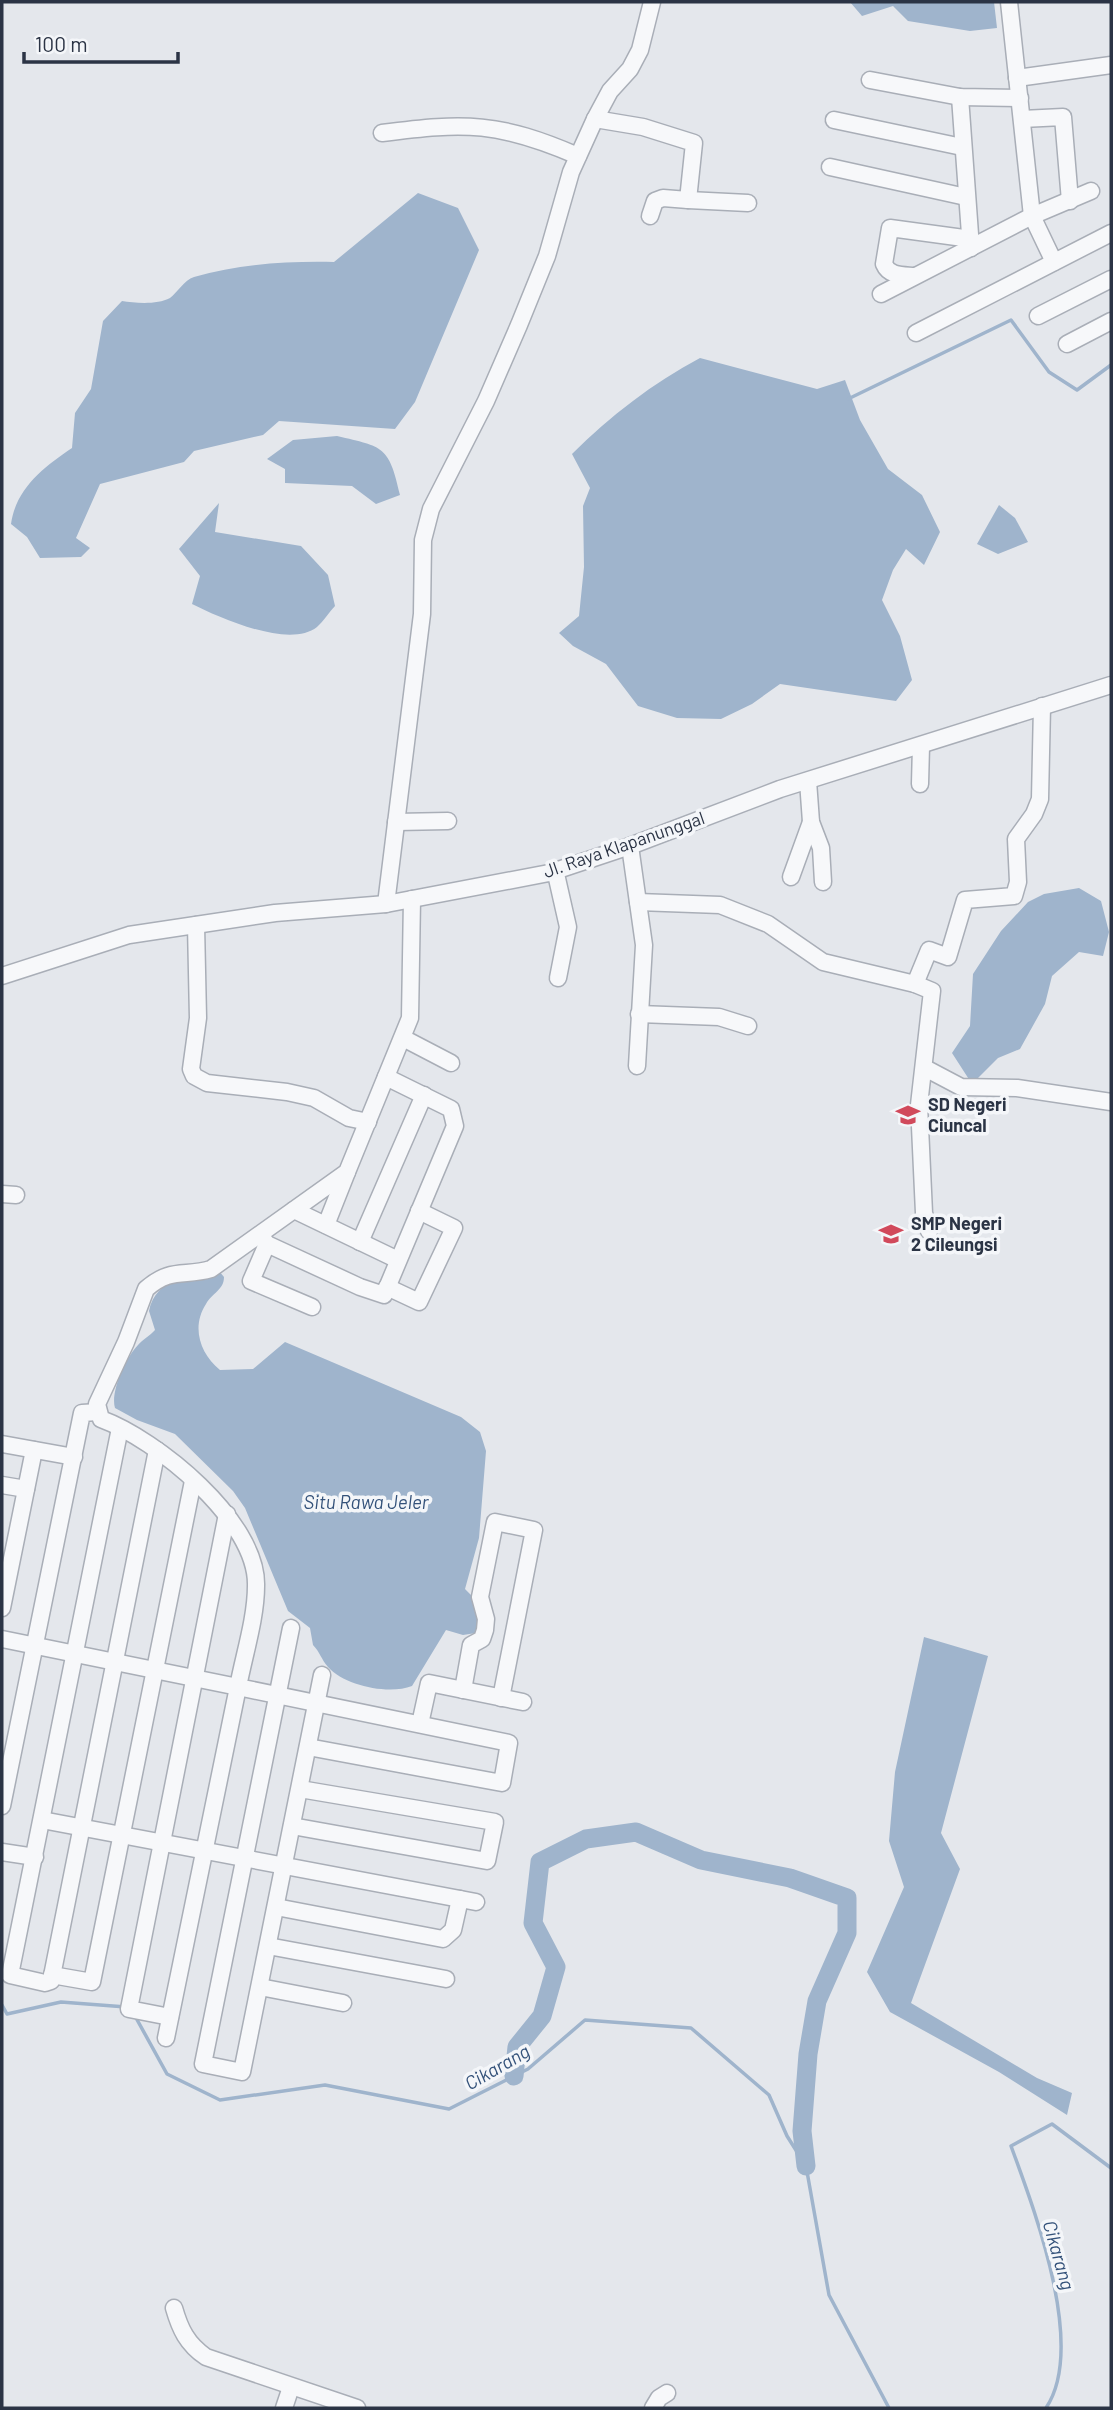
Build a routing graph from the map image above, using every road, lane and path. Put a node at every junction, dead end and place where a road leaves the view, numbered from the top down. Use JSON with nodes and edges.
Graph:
{"nodes":[{"id":1,"x":652,"y":2,"type":"edge"},
{"id":2,"x":1009,"y":2,"type":"edge"},
{"id":3,"x":1111,"y":65,"type":"edge"},
{"id":4,"x":1017,"y":78,"type":"junction"},
{"id":5,"x":870,"y":80,"type":"dead end"},
{"id":6,"x":960,"y":97,"type":"junction"},
{"id":7,"x":1020,"y":98,"type":"junction"},
{"id":8,"x":594,"y":119,"type":"junction"},
{"id":9,"x":1022,"y":119,"type":"junction"},
{"id":10,"x":834,"y":120,"type":"dead end"},
{"id":11,"x":382,"y":133,"type":"dead end"},
{"id":12,"x":962,"y":147,"type":"junction"},
{"id":13,"x":578,"y":156,"type":"junction"},
{"id":14,"x":830,"y":167,"type":"dead end"},
{"id":15,"x":1091,"y":191,"type":"dead end"},
{"id":16,"x":966,"y":197,"type":"junction"},
{"id":17,"x":688,"y":200,"type":"junction"},
{"id":18,"x":1070,"y":201,"type":"junction"},
{"id":19,"x":748,"y":202,"type":"dead end"},
{"id":20,"x":650,"y":216,"type":"dead end"},
{"id":21,"x":1032,"y":216,"type":"junction"},
{"id":22,"x":1111,"y":233,"type":"edge"},
{"id":23,"x":971,"y":244,"type":"junction"},
{"id":24,"x":1054,"y":262,"type":"junction"},
{"id":25,"x":914,"y":276,"type":"junction"},
{"id":26,"x":1111,"y":279,"type":"edge"},
{"id":27,"x":881,"y":295,"type":"dead end"},
{"id":28,"x":1038,"y":316,"type":"dead end"},
{"id":29,"x":1111,"y":321,"type":"edge"},
{"id":30,"x":916,"y":333,"type":"dead end"},
{"id":31,"x":1067,"y":344,"type":"dead end"},
{"id":32,"x":1111,"y":685,"type":"edge"},
{"id":33,"x":1042,"y":706,"type":"junction"},
{"id":34,"x":920,"y":746,"type":"junction"},
{"id":35,"x":808,"y":780,"type":"junction"},
{"id":36,"x":920,"y":784,"type":"dead end"},
{"id":37,"x":448,"y":821,"type":"dead end"},
{"id":38,"x":396,"y":822,"type":"junction"},
{"id":39,"x":811,"y":822,"type":"junction"},
{"id":40,"x":629,"y":846,"type":"junction"},
{"id":41,"x":549,"y":873,"type":"junction"},
{"id":42,"x":791,"y":877,"type":"dead end"},
{"id":43,"x":823,"y":882,"type":"dead end"},
{"id":44,"x":412,"y":899,"type":"junction"},
{"id":45,"x":638,"y":902,"type":"junction"},
{"id":46,"x":386,"y":904,"type":"junction"},
{"id":47,"x":196,"y":925,"type":"junction"},
{"id":48,"x":2,"y":976,"type":"edge"},
{"id":49,"x":558,"y":978,"type":"dead end"},
{"id":50,"x":915,"y":984,"type":"junction"},
{"id":51,"x":639,"y":1014,"type":"junction"},
{"id":52,"x":748,"y":1026,"type":"dead end"},
{"id":53,"x":403,"y":1038,"type":"junction"},
{"id":54,"x":451,"y":1063,"type":"dead end"},
{"id":55,"x":636,"y":1066,"type":"dead end"},
{"id":56,"x":925,"y":1068,"type":"junction"},
{"id":57,"x":386,"y":1077,"type":"junction"},
{"id":58,"x":424,"y":1095,"type":"junction"},
{"id":59,"x":1111,"y":1102,"type":"edge"},
{"id":60,"x":368,"y":1122,"type":"junction"},
{"id":61,"x":347,"y":1172,"type":"junction"},
{"id":62,"x":294,"y":1210,"type":"junction"},
{"id":63,"x":419,"y":1211,"type":"junction"},
{"id":64,"x":326,"y":1225,"type":"junction"},
{"id":65,"x":929,"y":1231,"type":"dead end"},
{"id":66,"x":263,"y":1239,"type":"junction"},
{"id":67,"x":360,"y":1242,"type":"junction"},
{"id":68,"x":398,"y":1260,"type":"junction"},
{"id":69,"x":387,"y":1287,"type":"junction"},
{"id":70,"x":312,"y":1307,"type":"dead end"},
{"id":71,"x":98,"y":1412,"type":"junction"},
{"id":72,"x":120,"y":1428,"type":"junction"},
{"id":73,"x":2,"y":1444,"type":"edge"},
{"id":74,"x":34,"y":1450,"type":"junction"},
{"id":75,"x":157,"y":1450,"type":"junction"},
{"id":76,"x":74,"y":1457,"type":"junction"},
{"id":77,"x":193,"y":1481,"type":"junction"},
{"id":78,"x":2,"y":1485,"type":"edge"},
{"id":79,"x":26,"y":1489,"type":"junction"},
{"id":80,"x":227,"y":1514,"type":"junction"},
{"id":81,"x":2,"y":1608,"type":"edge"},
{"id":82,"x":291,"y":1628,"type":"dead end"},
{"id":83,"x":2,"y":1639,"type":"edge"},
{"id":84,"x":37,"y":1646,"type":"junction"},
{"id":85,"x":77,"y":1654,"type":"junction"},
{"id":86,"x":116,"y":1662,"type":"junction"},
{"id":87,"x":155,"y":1670,"type":"junction"},
{"id":88,"x":322,"y":1675,"type":"dead end"},
{"id":89,"x":194,"y":1678,"type":"junction"},
{"id":90,"x":238,"y":1687,"type":"junction"},
{"id":91,"x":463,"y":1690,"type":"junction"},
{"id":92,"x":277,"y":1695,"type":"junction"},
{"id":93,"x":501,"y":1698,"type":"junction"},
{"id":94,"x":523,"y":1702,"type":"dead end"},
{"id":95,"x":317,"y":1703,"type":"junction"},
{"id":96,"x":420,"y":1724,"type":"junction"},
{"id":97,"x":308,"y":1747,"type":"junction"},
{"id":98,"x":300,"y":1789,"type":"junction"},
{"id":99,"x":2,"y":1806,"type":"edge"},
{"id":100,"x":42,"y":1820,"type":"junction"},
{"id":101,"x":292,"y":1826,"type":"junction"},
{"id":102,"x":82,"y":1828,"type":"junction"},
{"id":103,"x":122,"y":1836,"type":"junction"},
{"id":104,"x":162,"y":1843,"type":"junction"},
{"id":105,"x":2,"y":1852,"type":"edge"},
{"id":106,"x":204,"y":1852,"type":"junction"},
{"id":107,"x":35,"y":1857,"type":"junction"},
{"id":108,"x":244,"y":1859,"type":"junction"},
{"id":109,"x":284,"y":1867,"type":"junction"},
{"id":110,"x":276,"y":1907,"type":"junction"},
{"id":111,"x":268,"y":1946,"type":"junction"},
{"id":112,"x":52,"y":1975,"type":"junction"},
{"id":113,"x":446,"y":1979,"type":"dead end"},
{"id":114,"x":260,"y":1987,"type":"junction"},
{"id":115,"x":343,"y":2003,"type":"dead end"},
{"id":116,"x":170,"y":2017,"type":"junction"},
{"id":117,"x":166,"y":2038,"type":"dead end"},
{"id":118,"x":174,"y":2308,"type":"dead end"},
{"id":119,"x":291,"y":2387,"type":"junction"},
{"id":120,"x":667,"y":2393,"type":"dead end"},
{"id":121,"x":284,"y":2408,"type":"edge"},
{"id":122,"x":357,"y":2408,"type":"edge"},
{"id":123,"x":653,"y":2408,"type":"edge"}],
"edges":[{"from":1,"to":8,"type":"street"},
{"from":2,"to":4,"type":"street"},
{"from":3,"to":4,"type":"street"},
{"from":4,"to":7,"type":"street"},
{"from":5,"to":6,"type":"street"},
{"from":6,"to":7,"type":"street"},
{"from":6,"to":12,"type":"street"},
{"from":7,"to":9,"type":"street"},
{"from":8,"to":13,"type":"street"},
{"from":8,"to":17,"type":"street"},
{"from":9,"to":18,"type":"street"},
{"from":9,"to":21,"type":"street"},
{"from":10,"to":12,"type":"street"},
{"from":11,"to":13,"type":"street"},
{"from":12,"to":16,"type":"street"},
{"from":13,"to":38,"type":"street"},
{"from":14,"to":16,"type":"street"},
{"from":15,"to":18,"type":"street"},
{"from":16,"to":23,"type":"street"},
{"from":17,"to":19,"type":"street"},
{"from":17,"to":20,"type":"street"},
{"from":18,"to":21,"type":"street"},
{"from":21,"to":23,"type":"street"},
{"from":21,"to":24,"type":"street"},
{"from":22,"to":24,"type":"street"},
{"from":23,"to":25,"type":"street"},
{"from":23,"to":25,"type":"street"},
{"from":24,"to":30,"type":"street"},
{"from":25,"to":27,"type":"street"},
{"from":26,"to":28,"type":"street"},
{"from":29,"to":31,"type":"street"},
{"from":32,"to":33,"type":"street","name":"Jl. Raya Klapanunggal"},
{"from":33,"to":34,"type":"street","name":"Jl. Raya Klapanunggal"},
{"from":33,"to":50,"type":"street"},
{"from":34,"to":35,"type":"street","name":"Jl. Raya Klapanunggal"},
{"from":34,"to":36,"type":"street"},
{"from":35,"to":39,"type":"street"},
{"from":35,"to":40,"type":"street","name":"Jl. Raya Klapanunggal"},
{"from":37,"to":38,"type":"street"},
{"from":38,"to":46,"type":"street"},
{"from":39,"to":42,"type":"street"},
{"from":39,"to":43,"type":"street"},
{"from":40,"to":41,"type":"street","name":"Jl. Raya Klapanunggal"},
{"from":40,"to":45,"type":"street"},
{"from":41,"to":44,"type":"street","name":"Jl. Raya Klapanunggal"},
{"from":41,"to":49,"type":"street"},
{"from":44,"to":46,"type":"street","name":"Jl. Raya Klapanunggal"},
{"from":44,"to":53,"type":"street"},
{"from":45,"to":50,"type":"street"},
{"from":45,"to":51,"type":"street"},
{"from":46,"to":47,"type":"street","name":"Jl. Raya Klapanunggal"},
{"from":47,"to":48,"type":"street","name":"Jl. Raya Klapanunggal"},
{"from":47,"to":60,"type":"street"},
{"from":50,"to":56,"type":"street"},
{"from":51,"to":52,"type":"street"},
{"from":51,"to":55,"type":"street"},
{"from":53,"to":54,"type":"street"},
{"from":53,"to":57,"type":"street"},
{"from":56,"to":59,"type":"street"},
{"from":56,"to":65,"type":"street"},
{"from":57,"to":58,"type":"street"},
{"from":57,"to":60,"type":"street"},
{"from":58,"to":63,"type":"street"},
{"from":58,"to":67,"type":"street"},
{"from":60,"to":61,"type":"street"},
{"from":61,"to":62,"type":"street"},
{"from":61,"to":64,"type":"street"},
{"from":62,"to":64,"type":"street"},
{"from":62,"to":66,"type":"street"},
{"from":63,"to":68,"type":"street"},
{"from":63,"to":69,"type":"street"},
{"from":64,"to":67,"type":"street"},
{"from":66,"to":69,"type":"street"},
{"from":66,"to":70,"type":"street"},
{"from":66,"to":71,"type":"street"},
{"from":67,"to":68,"type":"street"},
{"from":68,"to":69,"type":"street"},
{"from":71,"to":72,"type":"street"},
{"from":71,"to":76,"type":"street"},
{"from":72,"to":75,"type":"street"},
{"from":72,"to":85,"type":"street"},
{"from":73,"to":74,"type":"street"},
{"from":74,"to":76,"type":"street"},
{"from":74,"to":79,"type":"street"},
{"from":75,"to":77,"type":"street"},
{"from":75,"to":86,"type":"street"},
{"from":76,"to":84,"type":"street"},
{"from":77,"to":80,"type":"street"},
{"from":77,"to":87,"type":"street"},
{"from":78,"to":79,"type":"street"},
{"from":79,"to":81,"type":"street"},
{"from":80,"to":89,"type":"street"},
{"from":80,"to":90,"type":"street"},
{"from":82,"to":92,"type":"street"},
{"from":83,"to":84,"type":"street"},
{"from":84,"to":85,"type":"street"},
{"from":84,"to":99,"type":"street"},
{"from":85,"to":86,"type":"street"},
{"from":85,"to":100,"type":"street"},
{"from":86,"to":87,"type":"street"},
{"from":86,"to":102,"type":"street"},
{"from":87,"to":89,"type":"street"},
{"from":87,"to":103,"type":"street"},
{"from":88,"to":95,"type":"street"},
{"from":89,"to":90,"type":"street"},
{"from":89,"to":104,"type":"street"},
{"from":90,"to":92,"type":"street"},
{"from":90,"to":106,"type":"street"},
{"from":91,"to":93,"type":"street"},
{"from":91,"to":93,"type":"street"},
{"from":91,"to":96,"type":"street"},
{"from":92,"to":95,"type":"street"},
{"from":92,"to":108,"type":"street"},
{"from":93,"to":94,"type":"street"},
{"from":95,"to":96,"type":"street"},
{"from":95,"to":97,"type":"street"},
{"from":96,"to":97,"type":"street"},
{"from":97,"to":98,"type":"street"},
{"from":98,"to":101,"type":"street"},
{"from":98,"to":101,"type":"street"},
{"from":100,"to":102,"type":"street"},
{"from":100,"to":107,"type":"street"},
{"from":101,"to":109,"type":"street"},
{"from":102,"to":103,"type":"street"},
{"from":102,"to":112,"type":"street"},
{"from":103,"to":104,"type":"street"},
{"from":103,"to":112,"type":"street"},
{"from":104,"to":106,"type":"street"},
{"from":104,"to":116,"type":"street"},
{"from":105,"to":107,"type":"street"},
{"from":106,"to":108,"type":"street"},
{"from":106,"to":116,"type":"street"},
{"from":107,"to":112,"type":"street"},
{"from":108,"to":109,"type":"street"},
{"from":108,"to":114,"type":"street"},
{"from":109,"to":110,"type":"street"},
{"from":109,"to":110,"type":"street"},
{"from":110,"to":111,"type":"street"},
{"from":111,"to":113,"type":"street"},
{"from":111,"to":114,"type":"street"},
{"from":114,"to":115,"type":"street"},
{"from":116,"to":117,"type":"street"},
{"from":118,"to":119,"type":"street"},
{"from":119,"to":121,"type":"street"},
{"from":119,"to":122,"type":"street"},
{"from":120,"to":123,"type":"street"}]}
